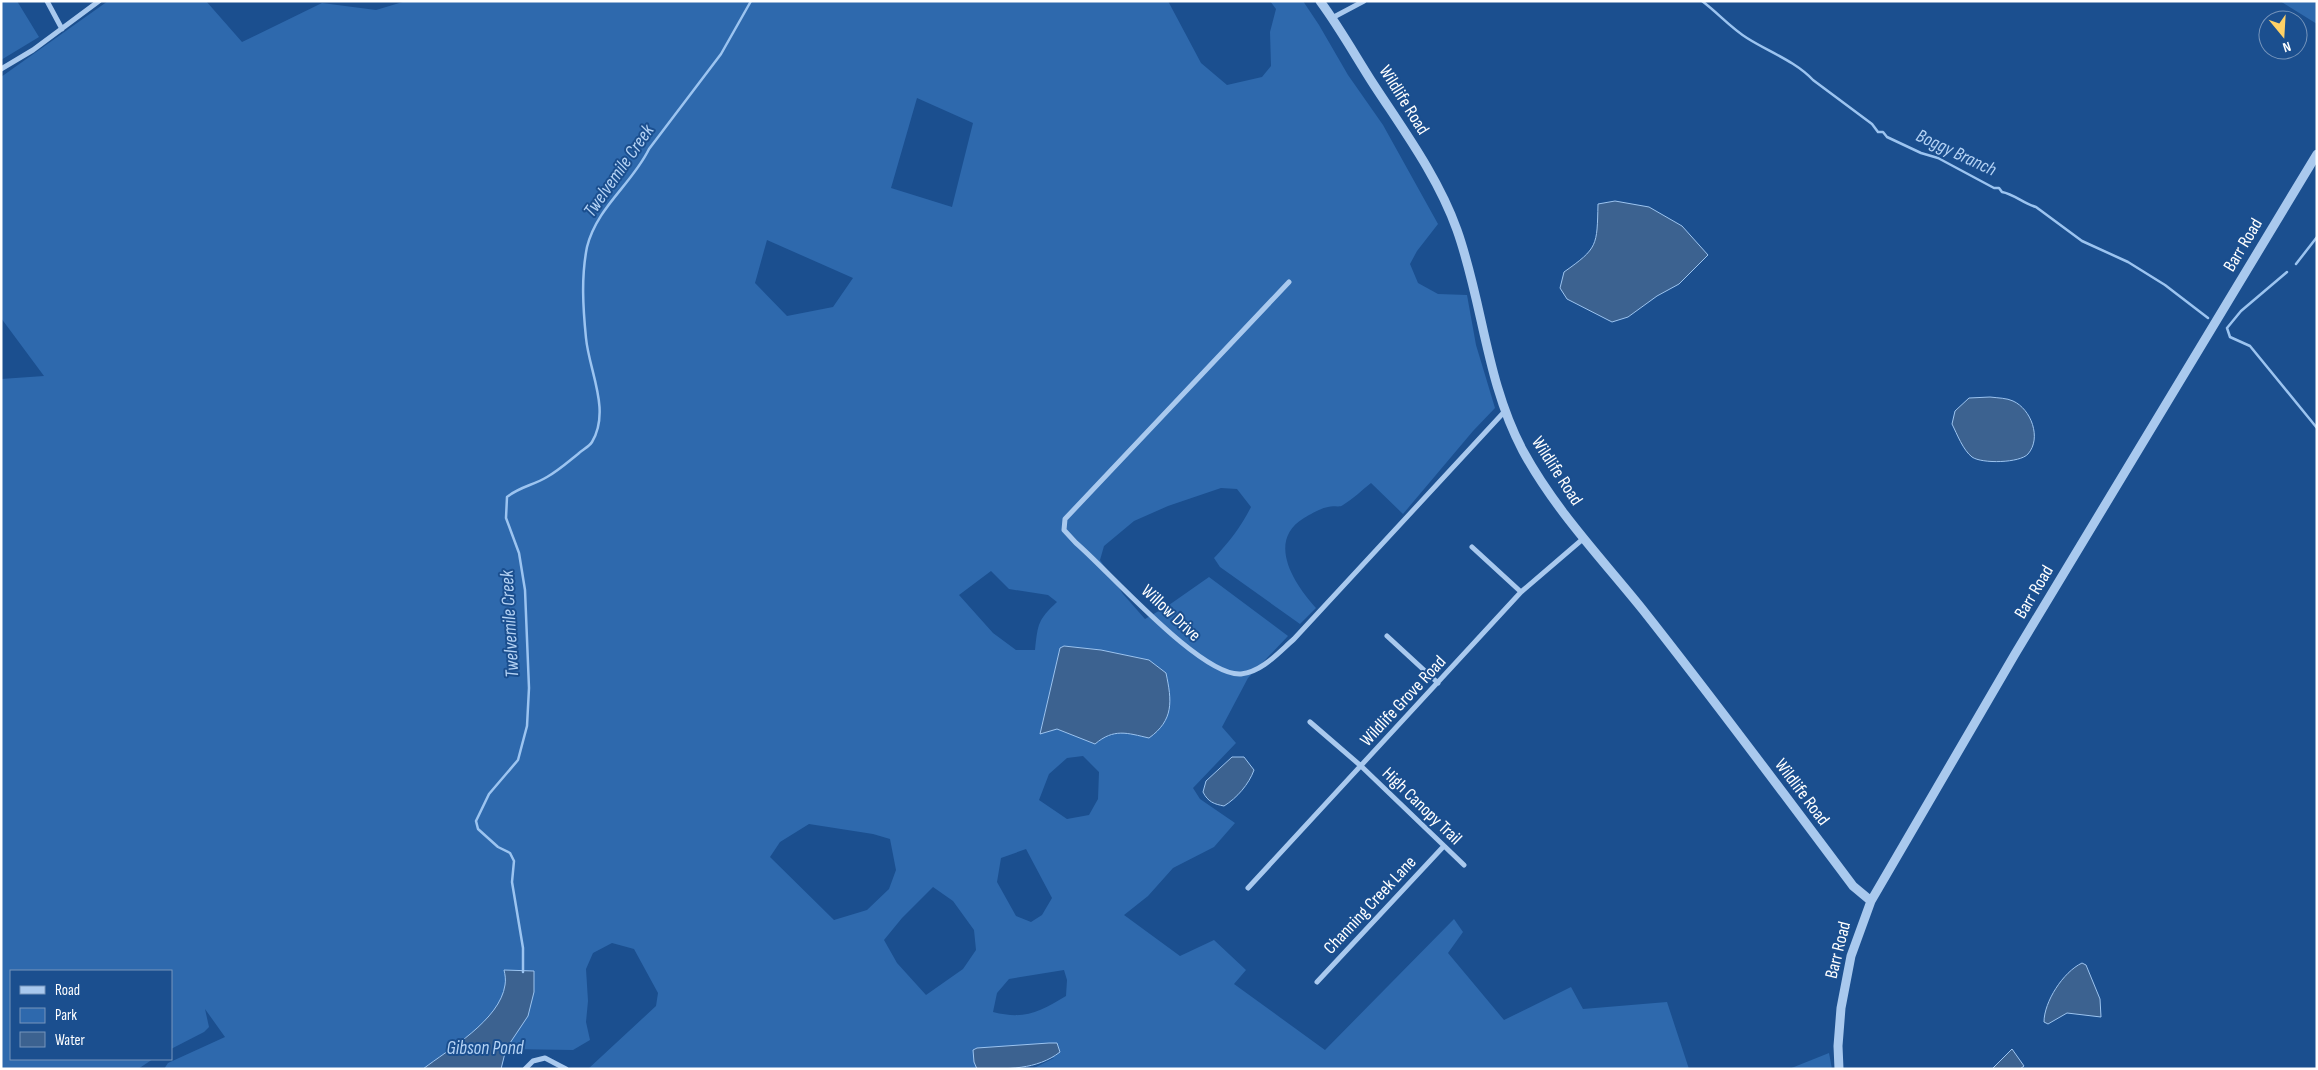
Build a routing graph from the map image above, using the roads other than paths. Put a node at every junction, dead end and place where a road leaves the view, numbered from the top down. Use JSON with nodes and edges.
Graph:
{"nodes":[{"id":1,"x":47,"y":1,"type":"edge"},
{"id":2,"x":100,"y":1,"type":"edge"},
{"id":3,"x":1320,"y":1,"type":"edge"},
{"id":4,"x":1364,"y":1,"type":"edge"},
{"id":5,"x":1332,"y":18,"type":"junction"},
{"id":6,"x":62,"y":29,"type":"junction"},
{"id":7,"x":1,"y":69,"type":"edge"},
{"id":8,"x":2317,"y":154,"type":"edge"},
{"id":9,"x":1289,"y":282,"type":"dead end"},
{"id":10,"x":1505,"y":411,"type":"junction"},
{"id":11,"x":1584,"y":538,"type":"junction"},
{"id":12,"x":1472,"y":546,"type":"dead end"},
{"id":13,"x":1521,"y":592,"type":"junction"},
{"id":14,"x":1387,"y":636,"type":"dead end"},
{"id":15,"x":1438,"y":683,"type":"junction"},
{"id":16,"x":1310,"y":722,"type":"dead end"},
{"id":17,"x":1361,"y":766,"type":"junction"},
{"id":18,"x":1443,"y":847,"type":"junction"},
{"id":19,"x":1464,"y":866,"type":"dead end"},
{"id":20,"x":1248,"y":888,"type":"dead end"},
{"id":21,"x":1870,"y":901,"type":"junction"},
{"id":22,"x":1317,"y":982,"type":"dead end"},
{"id":23,"x":525,"y":1069,"type":"edge"},
{"id":24,"x":566,"y":1069,"type":"edge"},
{"id":25,"x":1839,"y":1069,"type":"edge"}],
"edges":[{"from":1,"to":6,"type":"street"},
{"from":2,"to":6,"type":"street"},
{"from":3,"to":5,"type":"street","name":"Wildlife Road"},
{"from":4,"to":5,"type":"street"},
{"from":5,"to":10,"type":"street","name":"Wildlife Road"},
{"from":6,"to":7,"type":"street"},
{"from":8,"to":21,"type":"street","name":"Barr Road"},
{"from":9,"to":10,"type":"street","name":"Willow Drive"},
{"from":10,"to":11,"type":"street","name":"Wildlife Road"},
{"from":11,"to":13,"type":"street","name":"Wildlife Grove Road"},
{"from":11,"to":21,"type":"street","name":"Wildlife Road"},
{"from":12,"to":13,"type":"street"},
{"from":13,"to":15,"type":"street","name":"Wildlife Grove Road"},
{"from":14,"to":15,"type":"street"},
{"from":15,"to":17,"type":"street","name":"Wildlife Grove Road"},
{"from":16,"to":17,"type":"street","name":"High Canopy Trail"},
{"from":17,"to":18,"type":"street","name":"High Canopy Trail"},
{"from":17,"to":20,"type":"street","name":"Wildlife Grove Road"},
{"from":18,"to":19,"type":"street","name":"High Canopy Trail"},
{"from":18,"to":22,"type":"street","name":"Channing Creek Lane"},
{"from":21,"to":25,"type":"street","name":"Barr Road"},
{"from":23,"to":24,"type":"street"}]}
